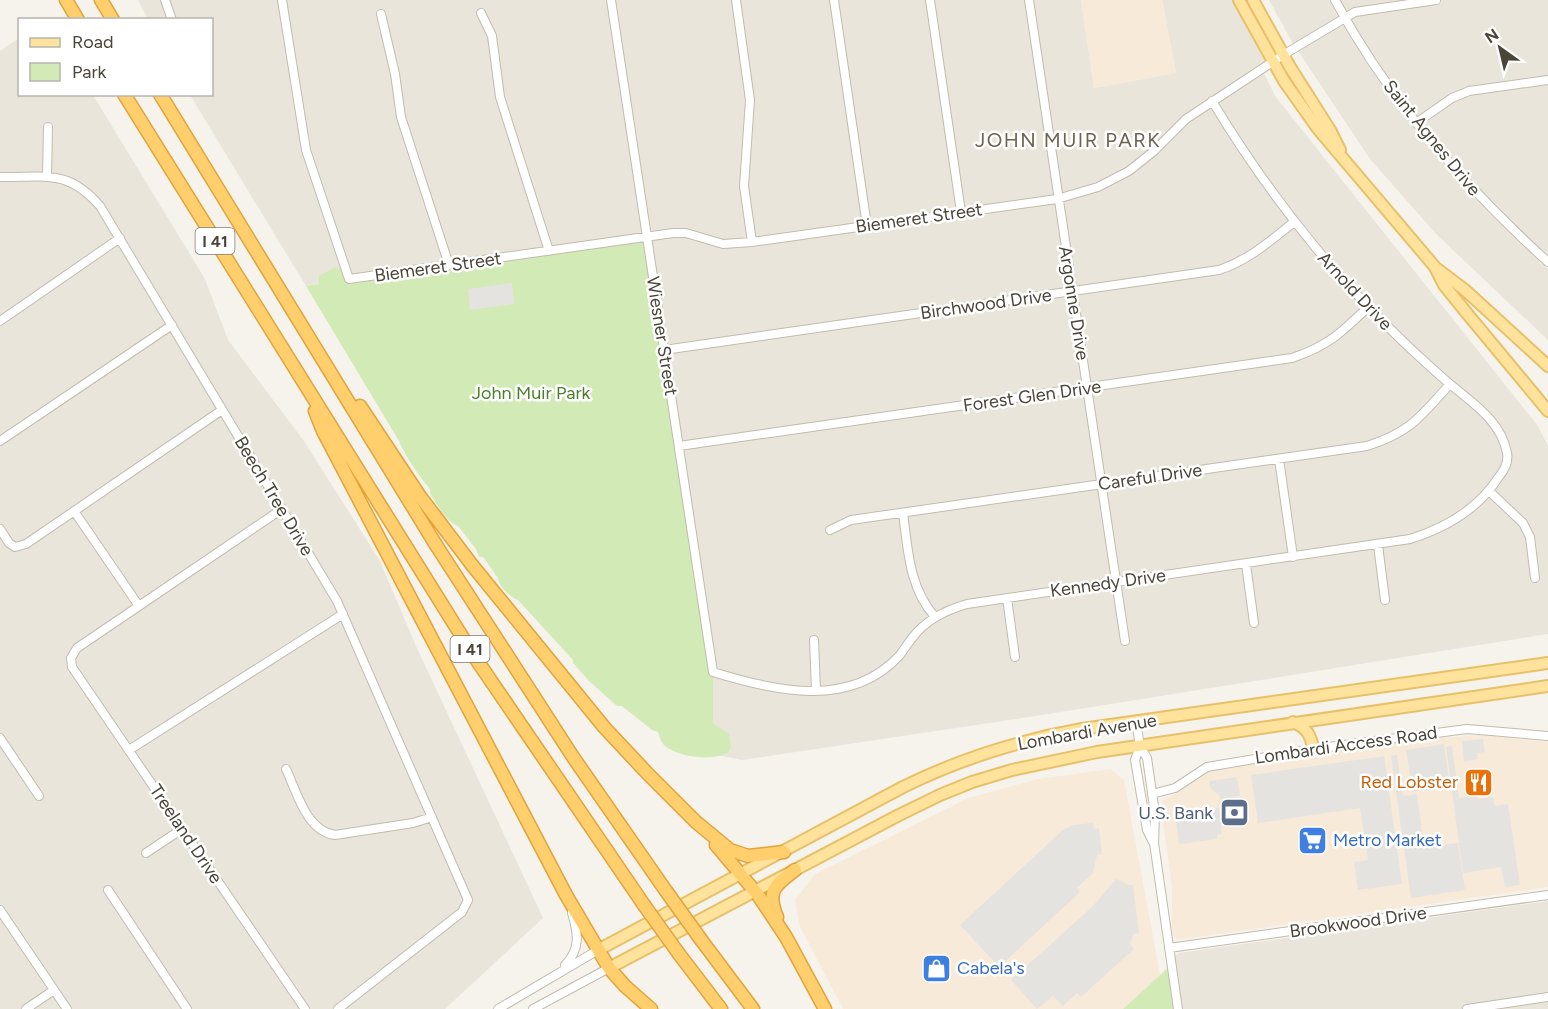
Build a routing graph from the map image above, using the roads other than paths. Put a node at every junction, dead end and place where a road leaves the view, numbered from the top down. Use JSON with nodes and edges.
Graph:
{"nodes":[{"id":1,"x":66,"y":0,"type":"edge"},
{"id":2,"x":101,"y":0,"type":"edge"},
{"id":3,"x":165,"y":0,"type":"edge"},
{"id":4,"x":282,"y":0,"type":"edge"},
{"id":5,"x":611,"y":0,"type":"edge"},
{"id":6,"x":736,"y":0,"type":"edge"},
{"id":7,"x":834,"y":0,"type":"edge"},
{"id":8,"x":930,"y":0,"type":"edge"},
{"id":9,"x":1029,"y":0,"type":"edge"},
{"id":10,"x":1239,"y":0,"type":"edge"},
{"id":11,"x":1253,"y":0,"type":"edge"},
{"id":12,"x":1335,"y":0,"type":"edge"},
{"id":13,"x":1436,"y":0,"type":"edge"},
{"id":14,"x":381,"y":14,"type":"dead end"},
{"id":15,"x":481,"y":14,"type":"dead end"},
{"id":16,"x":77,"y":18,"type":"edge"},
{"id":17,"x":112,"y":18,"type":"edge"},
{"id":18,"x":171,"y":18,"type":"edge"},
{"id":19,"x":1345,"y":18,"type":"junction"},
{"id":20,"x":1283,"y":55,"type":"junction"},
{"id":21,"x":1273,"y":62,"type":"junction"},
{"id":22,"x":1548,"y":80,"type":"edge"},
{"id":23,"x":125,"y":96,"type":"edge"},
{"id":24,"x":161,"y":96,"type":"edge"},
{"id":25,"x":1212,"y":101,"type":"junction"},
{"id":26,"x":1416,"y":123,"type":"junction"},
{"id":27,"x":48,"y":127,"type":"dead end"},
{"id":28,"x":1341,"y":155,"type":"junction"},
{"id":29,"x":0,"y":177,"type":"edge"},
{"id":30,"x":47,"y":177,"type":"junction"},
{"id":31,"x":1057,"y":199,"type":"junction"},
{"id":32,"x":961,"y":212,"type":"junction"},
{"id":33,"x":1294,"y":222,"type":"junction"},
{"id":34,"x":867,"y":226,"type":"junction"},
{"id":35,"x":647,"y":237,"type":"junction"},
{"id":36,"x":120,"y":238,"type":"junction"},
{"id":37,"x":752,"y":242,"type":"junction"},
{"id":38,"x":549,"y":251,"type":"junction"},
{"id":39,"x":1548,"y":262,"type":"edge"},
{"id":40,"x":449,"y":265,"type":"junction"},
{"id":41,"x":1435,"y":267,"type":"junction"},
{"id":42,"x":1072,"y":292,"type":"junction"},
{"id":43,"x":1368,"y":307,"type":"junction"},
{"id":44,"x":0,"y":321,"type":"edge"},
{"id":45,"x":171,"y":325,"type":"junction"},
{"id":46,"x":664,"y":350,"type":"junction"},
{"id":47,"x":1543,"y":358,"type":"edge"},
{"id":48,"x":1548,"y":366,"type":"edge"},
{"id":49,"x":338,"y":384,"type":"junction"},
{"id":50,"x":1450,"y":384,"type":"junction"},
{"id":51,"x":307,"y":387,"type":"junction"},
{"id":52,"x":1087,"y":388,"type":"junction"},
{"id":53,"x":222,"y":410,"type":"junction"},
{"id":54,"x":1548,"y":411,"type":"edge"},
{"id":55,"x":0,"y":441,"type":"edge"},
{"id":56,"x":679,"y":446,"type":"junction"},
{"id":57,"x":1279,"y":459,"type":"junction"},
{"id":58,"x":1506,"y":467,"type":"joint"},
{"id":59,"x":1101,"y":484,"type":"junction"},
{"id":60,"x":1489,"y":491,"type":"junction"},
{"id":61,"x":282,"y":509,"type":"junction"},
{"id":62,"x":75,"y":511,"type":"junction"},
{"id":63,"x":903,"y":513,"type":"junction"},
{"id":64,"x":0,"y":529,"type":"edge"},
{"id":65,"x":830,"y":530,"type":"dead end"},
{"id":66,"x":1378,"y":545,"type":"junction"},
{"id":67,"x":1293,"y":557,"type":"junction"},
{"id":68,"x":1246,"y":564,"type":"junction"},
{"id":69,"x":1535,"y":578,"type":"dead end"},
{"id":70,"x":1116,"y":582,"type":"junction"},
{"id":71,"x":1007,"y":598,"type":"junction"},
{"id":72,"x":1385,"y":600,"type":"dead end"},
{"id":73,"x":139,"y":606,"type":"junction"},
{"id":74,"x":343,"y":615,"type":"junction"},
{"id":75,"x":935,"y":617,"type":"junction"},
{"id":76,"x":1254,"y":623,"type":"dead end"},
{"id":77,"x":814,"y":640,"type":"dead end"},
{"id":78,"x":1125,"y":641,"type":"dead end"},
{"id":79,"x":1015,"y":657,"type":"dead end"},
{"id":80,"x":1548,"y":663,"type":"edge"},
{"id":81,"x":713,"y":672,"type":"joint"},
{"id":82,"x":1548,"y":686,"type":"edge"},
{"id":83,"x":816,"y":691,"type":"junction"},
{"id":84,"x":1324,"y":718,"type":"junction"},
{"id":85,"x":1136,"y":722,"type":"junction"},
{"id":86,"x":1293,"y":722,"type":"junction"},
{"id":87,"x":1311,"y":735,"type":"junction"},
{"id":88,"x":1548,"y":736,"type":"edge"},
{"id":89,"x":0,"y":738,"type":"edge"},
{"id":90,"x":1140,"y":746,"type":"junction"},
{"id":91,"x":1313,"y":749,"type":"junction"},
{"id":92,"x":129,"y":750,"type":"junction"},
{"id":93,"x":286,"y":768,"type":"dead end"},
{"id":94,"x":1152,"y":794,"type":"junction"},
{"id":95,"x":39,"y":796,"type":"dead end"},
{"id":96,"x":432,"y":817,"type":"junction"},
{"id":97,"x":696,"y":822,"type":"junction"},
{"id":98,"x":183,"y":829,"type":"junction"},
{"id":99,"x":1154,"y":843,"type":"junction"},
{"id":100,"x":784,"y":852,"type":"junction"},
{"id":101,"x":146,"y":854,"type":"dead end"},
{"id":102,"x":795,"y":870,"type":"junction"},
{"id":103,"x":742,"y":875,"type":"junction"},
{"id":104,"x":108,"y":890,"type":"dead end"},
{"id":105,"x":755,"y":890,"type":"junction"},
{"id":106,"x":566,"y":895,"type":"junction"},
{"id":107,"x":1548,"y":895,"type":"edge"},
{"id":108,"x":0,"y":910,"type":"edge"},
{"id":109,"x":786,"y":937,"type":"junction"},
{"id":110,"x":1169,"y":948,"type":"junction"},
{"id":111,"x":598,"y":950,"type":"junction"},
{"id":112,"x":609,"y":968,"type":"junction"},
{"id":113,"x":557,"y":973,"type":"junction"},
{"id":114,"x":54,"y":990,"type":"junction"},
{"id":115,"x":1548,"y":997,"type":"edge"},
{"id":116,"x":26,"y":1009,"type":"edge"},
{"id":117,"x":67,"y":1009,"type":"edge"},
{"id":118,"x":187,"y":1009,"type":"edge"},
{"id":119,"x":305,"y":1009,"type":"edge"},
{"id":120,"x":338,"y":1009,"type":"edge"},
{"id":121,"x":498,"y":1009,"type":"edge"},
{"id":122,"x":534,"y":1009,"type":"edge"},
{"id":123,"x":651,"y":1009,"type":"edge"},
{"id":124,"x":721,"y":1009,"type":"edge"},
{"id":125,"x":753,"y":1009,"type":"edge"},
{"id":126,"x":825,"y":1009,"type":"edge"},
{"id":127,"x":1178,"y":1009,"type":"edge"},
{"id":128,"x":1467,"y":1009,"type":"edge"}],
"edges":[{"from":1,"to":16,"type":"highway"},
{"from":2,"to":17,"type":"highway"},
{"from":3,"to":18,"type":"street"},
{"from":4,"to":40,"type":"street","name":"Biemeret Street"},
{"from":5,"to":35,"type":"street","name":"Wiesner Street"},
{"from":6,"to":37,"type":"street"},
{"from":7,"to":34,"type":"street"},
{"from":8,"to":32,"type":"street"},
{"from":9,"to":31,"type":"street","name":"Argonne Drive"},
{"from":10,"to":21,"type":"main road"},
{"from":11,"to":20,"type":"main road"},
{"from":12,"to":19,"type":"street","name":"Saint Agnes Drive"},
{"from":13,"to":19,"type":"street","name":"Biemeret Street"},
{"from":14,"to":40,"type":"street"},
{"from":15,"to":38,"type":"street"},
{"from":19,"to":20,"type":"street","name":"Biemeret Street"},
{"from":19,"to":26,"type":"street","name":"Saint Agnes Drive"},
{"from":20,"to":21,"type":"street","name":"Biemeret Street"},
{"from":20,"to":28,"type":"main road"},
{"from":21,"to":25,"type":"street","name":"Biemeret Street"},
{"from":21,"to":28,"type":"main road"},
{"from":22,"to":26,"type":"street"},
{"from":23,"to":51,"type":"highway","number":"I 41"},
{"from":24,"to":49,"type":"highway","number":"I 41"},
{"from":25,"to":31,"type":"street","name":"Biemeret Street"},
{"from":25,"to":33,"type":"street","name":"Arnold Drive"},
{"from":26,"to":39,"type":"street","name":"Saint Agnes Drive"},
{"from":27,"to":30,"type":"street"},
{"from":28,"to":41,"type":"main road"},
{"from":29,"to":30,"type":"street","name":"Beech Tree Drive"},
{"from":30,"to":36,"type":"street","name":"Beech Tree Drive"},
{"from":31,"to":32,"type":"street","name":"Biemeret Street"},
{"from":31,"to":42,"type":"street","name":"Argonne Drive"},
{"from":32,"to":34,"type":"street","name":"Biemeret Street"},
{"from":33,"to":42,"type":"street","name":"Birchwood Drive"},
{"from":33,"to":43,"type":"street","name":"Arnold Drive"},
{"from":34,"to":37,"type":"street","name":"Biemeret Street"},
{"from":35,"to":37,"type":"street","name":"Biemeret Street"},
{"from":35,"to":38,"type":"street","name":"Biemeret Street"},
{"from":35,"to":46,"type":"street","name":"Wiesner Street"},
{"from":36,"to":44,"type":"street"},
{"from":36,"to":45,"type":"street","name":"Beech Tree Drive"},
{"from":38,"to":40,"type":"street","name":"Biemeret Street"},
{"from":41,"to":47,"type":"main road"},
{"from":41,"to":54,"type":"main road"},
{"from":42,"to":46,"type":"street","name":"Birchwood Drive"},
{"from":42,"to":52,"type":"street","name":"Argonne Drive"},
{"from":43,"to":50,"type":"street","name":"Arnold Drive"},
{"from":43,"to":52,"type":"street","name":"Forest Glen Drive"},
{"from":45,"to":53,"type":"street","name":"Beech Tree Drive"},
{"from":45,"to":55,"type":"street"},
{"from":46,"to":56,"type":"street","name":"Wiesner Street"},
{"from":47,"to":48,"type":"main road"},
{"from":49,"to":97,"type":"highway"},
{"from":49,"to":125,"type":"highway","number":"I 41","bridge":true},
{"from":50,"to":57,"type":"street","name":"Careful Drive"},
{"from":50,"to":58,"type":"street","name":"Arnold Drive"},
{"from":51,"to":106,"type":"highway"},
{"from":51,"to":124,"type":"highway","number":"I 41","bridge":true},
{"from":52,"to":56,"type":"street","name":"Forest Glen Drive"},
{"from":52,"to":59,"type":"street","name":"Argonne Drive"},
{"from":53,"to":61,"type":"street","name":"Beech Tree Drive"},
{"from":53,"to":62,"type":"street"},
{"from":56,"to":81,"type":"street","name":"Wiesner Street"},
{"from":57,"to":59,"type":"street","name":"Careful Drive"},
{"from":57,"to":67,"type":"street"},
{"from":58,"to":60,"type":"street","name":"Kennedy Drive"},
{"from":59,"to":63,"type":"street","name":"Careful Drive"},
{"from":59,"to":70,"type":"street","name":"Argonne Drive"},
{"from":60,"to":66,"type":"street","name":"Kennedy Drive"},
{"from":60,"to":69,"type":"street"},
{"from":61,"to":73,"type":"street"},
{"from":61,"to":74,"type":"street","name":"Beech Tree Drive"},
{"from":62,"to":64,"type":"street"},
{"from":62,"to":73,"type":"street"},
{"from":63,"to":65,"type":"street","name":"Careful Drive"},
{"from":63,"to":75,"type":"street"},
{"from":66,"to":67,"type":"street","name":"Kennedy Drive"},
{"from":66,"to":72,"type":"street"},
{"from":67,"to":68,"type":"street","name":"Kennedy Drive"},
{"from":68,"to":70,"type":"street","name":"Kennedy Drive"},
{"from":68,"to":76,"type":"street"},
{"from":70,"to":71,"type":"street","name":"Kennedy Drive"},
{"from":70,"to":78,"type":"street","name":"Argonne Drive"},
{"from":71,"to":75,"type":"street","name":"Kennedy Drive"},
{"from":71,"to":79,"type":"street"},
{"from":73,"to":92,"type":"street","name":"Treeland Drive"},
{"from":74,"to":92,"type":"street"},
{"from":74,"to":96,"type":"street","name":"Beech Tree Drive"},
{"from":75,"to":83,"type":"street","name":"Kennedy Drive"},
{"from":77,"to":83,"type":"street"},
{"from":80,"to":85,"type":"main road","name":"Lombardi Avenue"},
{"from":81,"to":83,"type":"street","name":"Kennedy Drive"},
{"from":82,"to":84,"type":"main road","name":"Lombardi Avenue"},
{"from":84,"to":86,"type":"main road","name":"Lombardi Avenue"},
{"from":84,"to":87,"type":"main road"},
{"from":85,"to":90,"type":"street"},
{"from":85,"to":100,"type":"main road","name":"Lombardi Avenue"},
{"from":86,"to":87,"type":"main road"},
{"from":86,"to":90,"type":"main road","name":"Lombardi Avenue"},
{"from":87,"to":91,"type":"main road"},
{"from":88,"to":91,"type":"street","name":"Lombardi Access Road"},
{"from":89,"to":95,"type":"street"},
{"from":90,"to":94,"type":"street"},
{"from":90,"to":99,"type":"street"},
{"from":90,"to":102,"type":"main road","name":"Lombardi Avenue"},
{"from":91,"to":94,"type":"street","name":"Lombardi Access Road"},
{"from":92,"to":98,"type":"street","name":"Treeland Drive"},
{"from":93,"to":96,"type":"street"},
{"from":94,"to":99,"type":"street"},
{"from":96,"to":120,"type":"street","name":"Beech Tree Drive"},
{"from":97,"to":100,"type":"highway"},
{"from":97,"to":103,"type":"highway"},
{"from":98,"to":101,"type":"street"},
{"from":98,"to":119,"type":"street","name":"Treeland Drive"},
{"from":99,"to":110,"type":"street"},
{"from":100,"to":103,"type":"main road","name":"Lombardi Avenue"},
{"from":102,"to":105,"type":"main road","name":"Lombardi Avenue"},
{"from":102,"to":109,"type":"highway"},
{"from":103,"to":105,"type":"highway"},
{"from":103,"to":111,"type":"main road","name":"Lombardi Avenue"},
{"from":104,"to":118,"type":"street"},
{"from":105,"to":109,"type":"highway"},
{"from":105,"to":112,"type":"main road","name":"Lombardi Avenue"},
{"from":106,"to":111,"type":"highway"},
{"from":106,"to":113,"type":"street"},
{"from":107,"to":110,"type":"street","name":"Brookwood Drive"},
{"from":108,"to":114,"type":"street"},
{"from":109,"to":126,"type":"highway"},
{"from":110,"to":127,"type":"street"},
{"from":111,"to":112,"type":"highway"},
{"from":111,"to":113,"type":"street"},
{"from":112,"to":122,"type":"street"},
{"from":112,"to":123,"type":"highway"},
{"from":113,"to":121,"type":"street"},
{"from":114,"to":116,"type":"street"},
{"from":114,"to":117,"type":"street"},
{"from":115,"to":128,"type":"street"}]}
